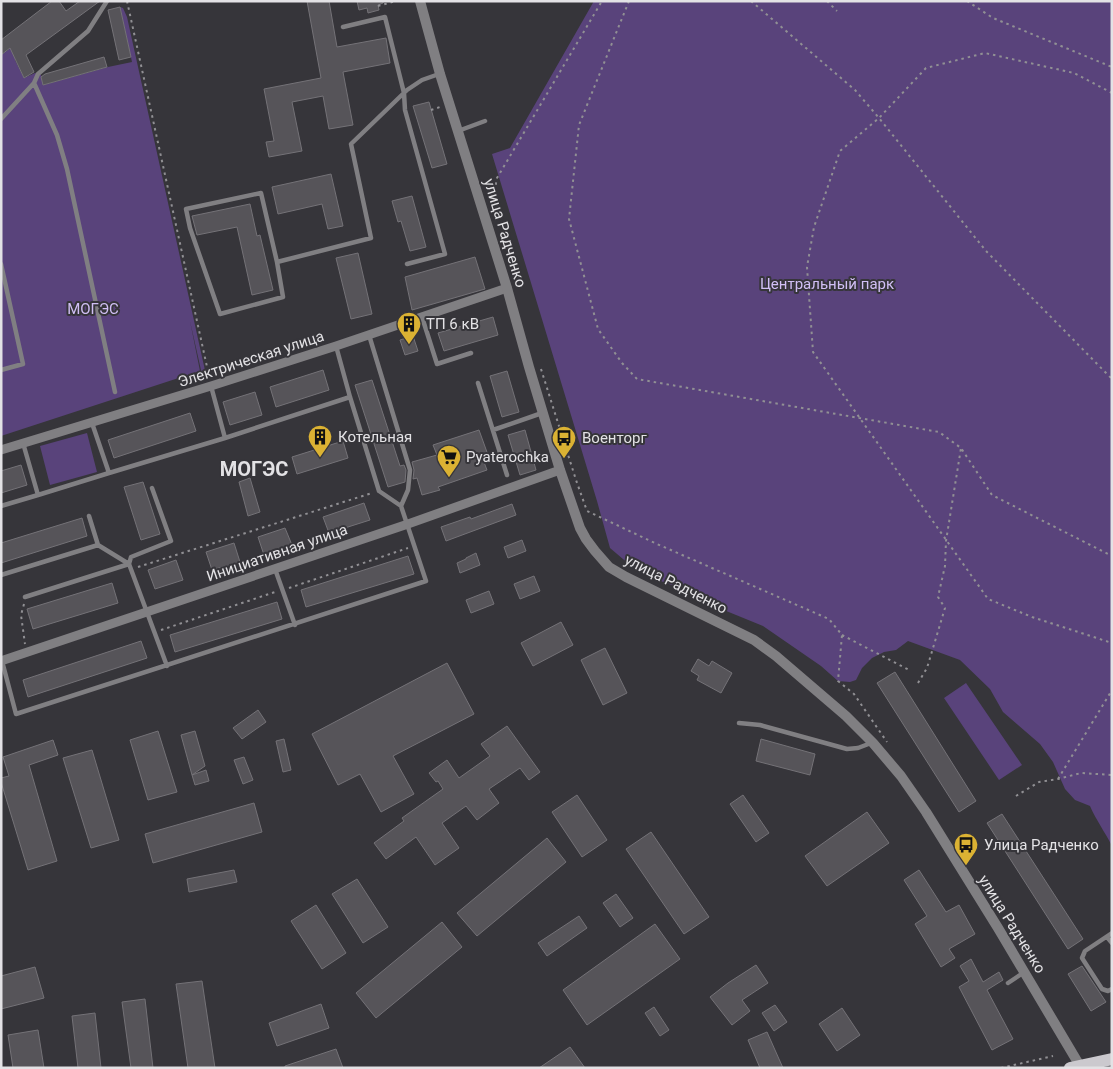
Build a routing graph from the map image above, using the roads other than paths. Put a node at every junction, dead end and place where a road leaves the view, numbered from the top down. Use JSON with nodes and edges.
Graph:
{"nodes":[{"id":1,"x":108,"y":1,"type":"edge"},
{"id":2,"x":420,"y":1,"type":"edge"},
{"id":3,"x":343,"y":27,"type":"dead end"},
{"id":4,"x":440,"y":74,"type":"junction"},
{"id":5,"x":34,"y":83,"type":"junction"},
{"id":6,"x":404,"y":93,"type":"junction"},
{"id":7,"x":1,"y":119,"type":"edge"},
{"id":8,"x":485,"y":121,"type":"dead end"},
{"id":9,"x":458,"y":131,"type":"junction"},
{"id":10,"x":277,"y":262,"type":"junction"},
{"id":11,"x":1,"y":264,"type":"edge"},
{"id":12,"x":407,"y":264,"type":"dead end"},
{"id":13,"x":507,"y":288,"type":"junction"},
{"id":14,"x":422,"y":317,"type":"junction"},
{"id":15,"x":369,"y":335,"type":"junction"},
{"id":16,"x":336,"y":346,"type":"junction"},
{"id":17,"x":471,"y":352,"type":"dead end"},
{"id":18,"x":1,"y":370,"type":"edge"},
{"id":19,"x":478,"y":383,"type":"dead end"},
{"id":20,"x":211,"y":386,"type":"junction"},
{"id":21,"x":115,"y":392,"type":"dead end"},
{"id":22,"x":350,"y":397,"type":"junction"},
{"id":23,"x":543,"y":413,"type":"junction"},
{"id":24,"x":92,"y":423,"type":"junction"},
{"id":25,"x":493,"y":430,"type":"junction"},
{"id":26,"x":225,"y":438,"type":"junction"},
{"id":27,"x":23,"y":443,"type":"junction"},
{"id":28,"x":1,"y":450,"type":"edge"},
{"id":29,"x":560,"y":470,"type":"junction"},
{"id":30,"x":109,"y":473,"type":"junction"},
{"id":31,"x":507,"y":475,"type":"dead end"},
{"id":32,"x":152,"y":488,"type":"dead end"},
{"id":33,"x":38,"y":495,"type":"junction"},
{"id":34,"x":1,"y":506,"type":"edge"},
{"id":35,"x":402,"y":506,"type":"junction"},
{"id":36,"x":89,"y":516,"type":"dead end"},
{"id":37,"x":408,"y":524,"type":"junction"},
{"id":38,"x":98,"y":545,"type":"junction"},
{"id":39,"x":130,"y":566,"type":"junction"},
{"id":40,"x":275,"y":568,"type":"junction"},
{"id":41,"x":1,"y":575,"type":"edge"},
{"id":42,"x":26,"y":597,"type":"road end"},
{"id":43,"x":147,"y":612,"type":"junction"},
{"id":44,"x":295,"y":625,"type":"junction"},
{"id":45,"x":2,"y":661,"type":"edge"},
{"id":46,"x":167,"y":666,"type":"junction"},
{"id":47,"x":739,"y":723,"type":"dead end"},
{"id":48,"x":873,"y":743,"type":"junction"},
{"id":49,"x":1112,"y":933,"type":"edge"},
{"id":50,"x":1107,"y":937,"type":"junction"},
{"id":51,"x":1112,"y":943,"type":"edge"},
{"id":52,"x":1025,"y":972,"type":"junction"},
{"id":53,"x":1008,"y":983,"type":"dead end"},
{"id":54,"x":1112,"y":989,"type":"edge"},
{"id":55,"x":1112,"y":1059,"type":"edge"},
{"id":56,"x":1077,"y":1067,"type":"edge"}],
"edges":[{"from":1,"to":5,"type":"lane"},
{"from":2,"to":4,"type":"street","name":"улица Радченко"},
{"from":3,"to":6,"type":"lane"},
{"from":4,"to":6,"type":"lane"},
{"from":4,"to":9,"type":"street","name":"улица Радченко"},
{"from":5,"to":7,"type":"lane"},
{"from":5,"to":21,"type":"lane"},
{"from":6,"to":10,"type":"lane"},
{"from":6,"to":12,"type":"lane"},
{"from":8,"to":9,"type":"lane"},
{"from":9,"to":13,"type":"street","name":"улица Радченко"},
{"from":10,"to":10,"type":"lane"},
{"from":11,"to":18,"type":"lane"},
{"from":13,"to":14,"type":"street","name":"Электрическая улица"},
{"from":13,"to":23,"type":"street","name":"улица Радченко"},
{"from":14,"to":15,"type":"street","name":"Электрическая улица"},
{"from":14,"to":17,"type":"lane"},
{"from":15,"to":16,"type":"street","name":"Электрическая улица"},
{"from":15,"to":35,"type":"lane"},
{"from":16,"to":20,"type":"street","name":"Электрическая улица"},
{"from":16,"to":22,"type":"lane"},
{"from":19,"to":25,"type":"lane"},
{"from":20,"to":24,"type":"street","name":"Электрическая улица"},
{"from":20,"to":26,"type":"lane"},
{"from":22,"to":26,"type":"lane"},
{"from":22,"to":35,"type":"lane"},
{"from":23,"to":25,"type":"lane"},
{"from":23,"to":29,"type":"street","name":"улица Радченко"},
{"from":24,"to":27,"type":"street","name":"Электрическая улица"},
{"from":24,"to":30,"type":"lane"},
{"from":25,"to":31,"type":"lane"},
{"from":26,"to":30,"type":"lane"},
{"from":27,"to":28,"type":"street","name":"Электрическая улица"},
{"from":27,"to":33,"type":"lane"},
{"from":29,"to":37,"type":"street","name":"Инициативная улица"},
{"from":29,"to":48,"type":"street","name":"улица Радченко"},
{"from":30,"to":33,"type":"lane"},
{"from":32,"to":39,"type":"lane"},
{"from":33,"to":34,"type":"lane"},
{"from":35,"to":37,"type":"lane"},
{"from":36,"to":38,"type":"lane"},
{"from":37,"to":40,"type":"street","name":"Инициативная улица"},
{"from":37,"to":44,"type":"lane"},
{"from":38,"to":39,"type":"lane"},
{"from":38,"to":41,"type":"lane"},
{"from":39,"to":42,"type":"lane"},
{"from":39,"to":43,"type":"lane"},
{"from":40,"to":43,"type":"street","name":"Инициативная улица"},
{"from":40,"to":44,"type":"lane"},
{"from":43,"to":45,"type":"street","name":"Инициативная улица"},
{"from":43,"to":46,"type":"lane"},
{"from":44,"to":46,"type":"lane"},
{"from":45,"to":46,"type":"lane"},
{"from":47,"to":48,"type":"lane"},
{"from":48,"to":52,"type":"street","name":"улица Радченко"},
{"from":49,"to":50,"type":"lane"},
{"from":50,"to":51,"type":"lane"},
{"from":50,"to":54,"type":"lane"},
{"from":52,"to":53,"type":"lane"},
{"from":52,"to":56,"type":"street","name":"улица Радченко"},
{"from":55,"to":56,"type":"main road"}]}
